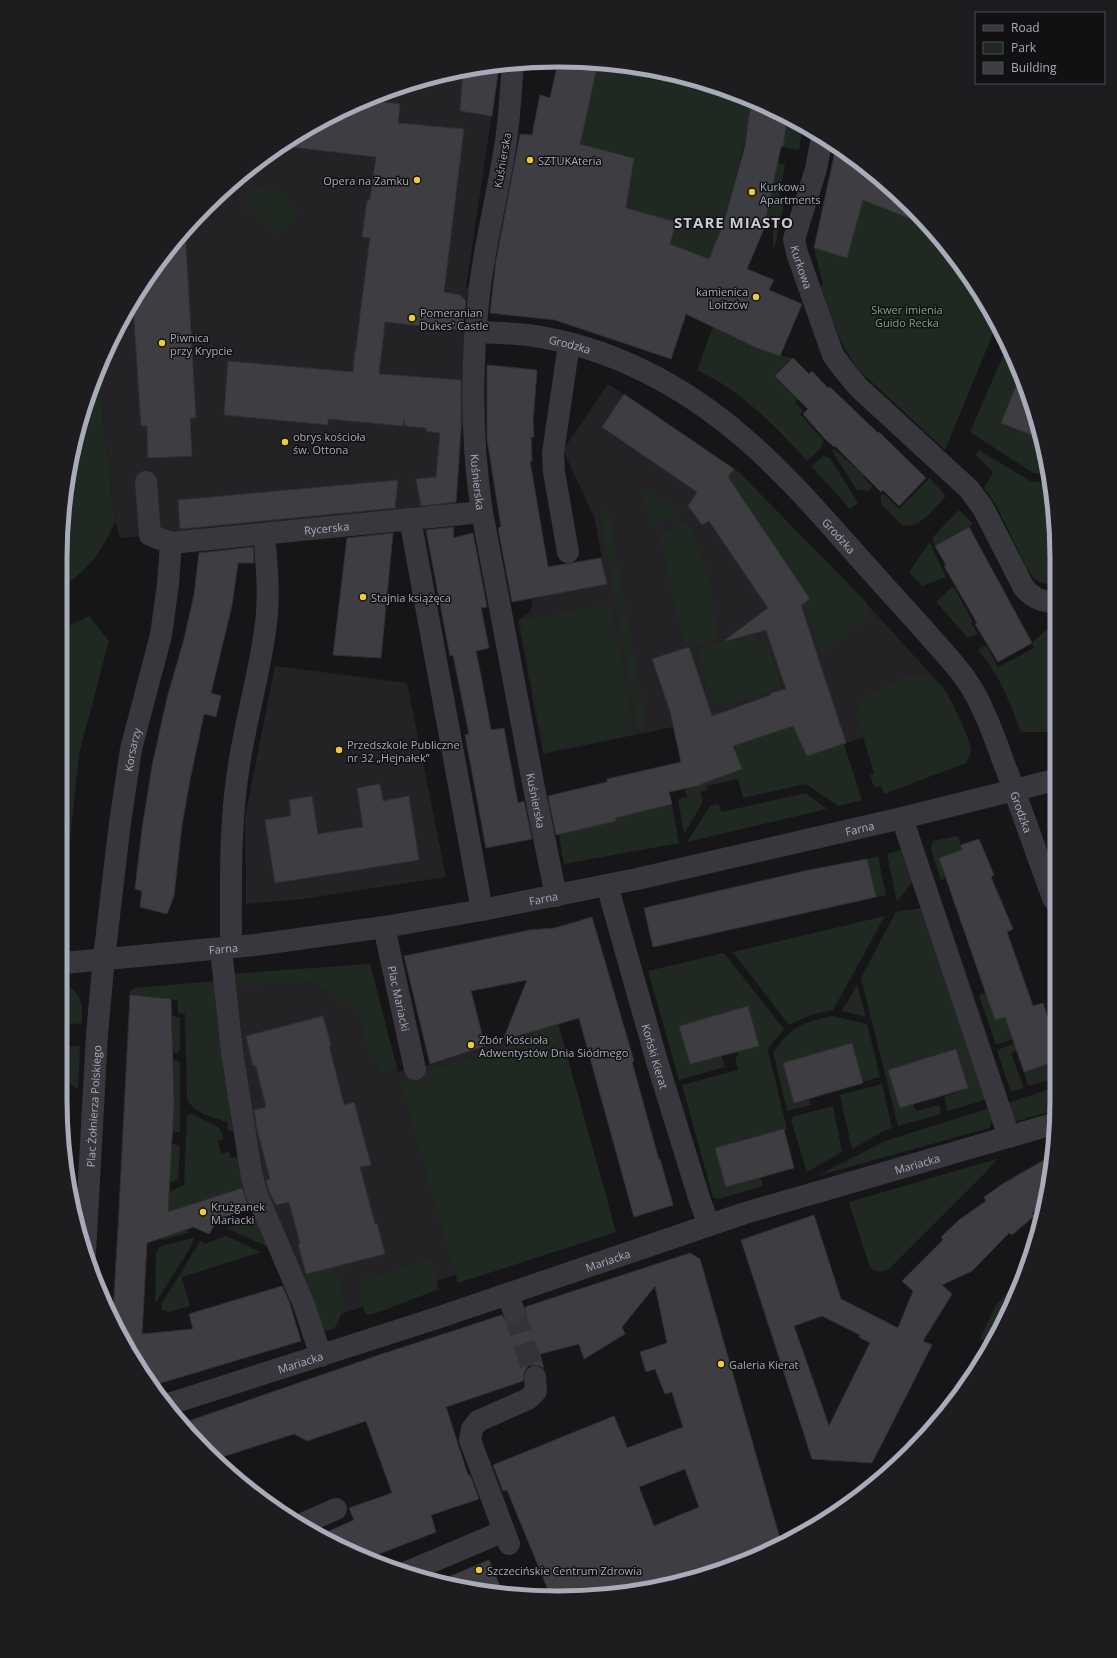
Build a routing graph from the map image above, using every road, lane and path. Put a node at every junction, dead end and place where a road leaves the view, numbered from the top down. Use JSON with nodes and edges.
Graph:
{"nodes":[{"id":1,"x":512,"y":69,"type":"edge"},
{"id":2,"x":821,"y":143,"type":"edge"},
{"id":3,"x":477,"y":332,"type":"junction"},
{"id":4,"x":569,"y":344,"type":"junction"},
{"id":5,"x":146,"y":482,"type":"dead end"},
{"id":6,"x":482,"y":512,"type":"junction"},
{"id":7,"x":410,"y":519,"type":"junction"},
{"id":8,"x":264,"y":534,"type":"junction"},
{"id":9,"x":171,"y":543,"type":"junction"},
{"id":10,"x":568,"y":552,"type":"dead end"},
{"id":11,"x":1050,"y":602,"type":"edge"},
{"id":12,"x":1050,"y":781,"type":"edge"},
{"id":13,"x":1014,"y":791,"type":"junction"},
{"id":14,"x":902,"y":818,"type":"junction"},
{"id":15,"x":607,"y":885,"type":"junction"},
{"id":16,"x":1050,"y":889,"type":"edge"},
{"id":17,"x":556,"y":896,"type":"junction"},
{"id":18,"x":482,"y":910,"type":"junction"},
{"id":19,"x":384,"y":927,"type":"junction"},
{"id":20,"x":226,"y":948,"type":"junction"},
{"id":21,"x":104,"y":958,"type":"junction"},
{"id":22,"x":67,"y":963,"type":"edge"},
{"id":23,"x":416,"y":1069,"type":"dead end"},
{"id":24,"x":1049,"y":1125,"type":"edge"},
{"id":25,"x":1010,"y":1137,"type":"junction"},
{"id":26,"x":709,"y":1225,"type":"junction"},
{"id":27,"x":86,"y":1234,"type":"edge"},
{"id":28,"x":321,"y":1356,"type":"junction"},
{"id":29,"x":535,"y":1377,"type":"tunnel mouth"},
{"id":30,"x":172,"y":1403,"type":"edge"},
{"id":31,"x":336,"y":1509,"type":"dead end"},
{"id":32,"x":307,"y":1522,"type":"edge"},
{"id":33,"x":415,"y":1569,"type":"edge"}],
"edges":[{"from":1,"to":3,"type":"street","name":"Kuśnierska"},
{"from":2,"to":11,"type":"street","name":"Kurkowa"},
{"from":3,"to":4,"type":"street","name":"Grodzka"},
{"from":3,"to":6,"type":"street","name":"Kuśnierska"},
{"from":4,"to":10,"type":"street"},
{"from":4,"to":13,"type":"street","name":"Grodzka"},
{"from":5,"to":9,"type":"street"},
{"from":6,"to":7,"type":"street","name":"Rycerska"},
{"from":6,"to":17,"type":"street","name":"Kuśnierska"},
{"from":7,"to":8,"type":"street","name":"Rycerska"},
{"from":7,"to":18,"type":"street"},
{"from":8,"to":9,"type":"street","name":"Rycerska"},
{"from":8,"to":20,"type":"street"},
{"from":9,"to":21,"type":"street","name":"Korsarzy"},
{"from":12,"to":13,"type":"street","name":"Farna"},
{"from":13,"to":14,"type":"street","name":"Farna"},
{"from":13,"to":16,"type":"street","name":"Grodzka"},
{"from":14,"to":15,"type":"street","name":"Farna"},
{"from":14,"to":25,"type":"street"},
{"from":15,"to":17,"type":"street","name":"Farna"},
{"from":15,"to":26,"type":"street","name":"Koński Kierat"},
{"from":17,"to":18,"type":"street","name":"Farna"},
{"from":18,"to":19,"type":"street","name":"Farna"},
{"from":19,"to":20,"type":"street","name":"Farna"},
{"from":19,"to":23,"type":"street","name":"Plac Mariacki"},
{"from":20,"to":21,"type":"street","name":"Farna"},
{"from":20,"to":28,"type":"street"},
{"from":21,"to":22,"type":"street","name":"Farna"},
{"from":21,"to":27,"type":"street","name":"Plac Żołnierza Polskiego"},
{"from":24,"to":25,"type":"street","name":"Mariacka"},
{"from":25,"to":26,"type":"street","name":"Mariacka"},
{"from":26,"to":28,"type":"street","name":"Mariacka"},
{"from":28,"to":30,"type":"street","name":"Mariacka"},
{"from":29,"to":33,"type":"street"},
{"from":31,"to":32,"type":"street"}]}
